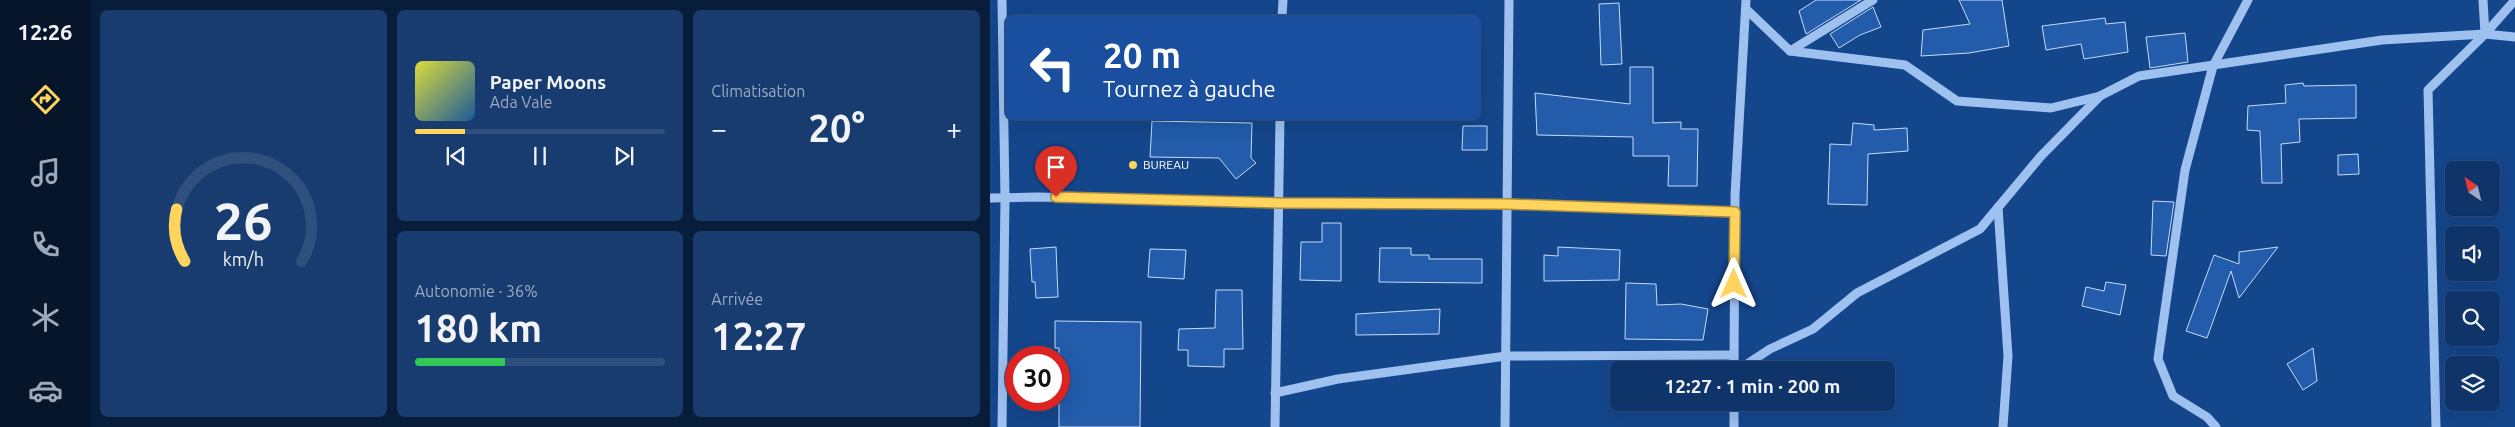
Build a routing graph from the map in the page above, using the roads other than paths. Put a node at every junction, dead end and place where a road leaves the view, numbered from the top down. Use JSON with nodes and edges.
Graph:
{"nodes":[{"id":1,"x":1002,"y":0,"type":"edge"},
{"id":2,"x":1283,"y":0,"type":"edge"},
{"id":3,"x":1509,"y":0,"type":"edge"},
{"id":4,"x":1873,"y":0,"type":"edge"},
{"id":5,"x":2248,"y":0,"type":"edge"},
{"id":6,"x":2483,"y":0,"type":"edge"},
{"id":7,"x":2515,"y":0,"type":"edge"},
{"id":8,"x":1746,"y":5,"type":"edge"},
{"id":9,"x":1282,"y":15,"type":"edge"},
{"id":10,"x":2485,"y":34,"type":"junction"},
{"id":11,"x":2515,"y":37,"type":"edge"},
{"id":12,"x":1790,"y":51,"type":"junction"},
{"id":13,"x":2213,"y":66,"type":"junction"},
{"id":14,"x":2100,"y":96,"type":"junction"},
{"id":15,"x":1280,"y":120,"type":"edge"},
{"id":16,"x":990,"y":198,"type":"edge"},
{"id":17,"x":1005,"y":198,"type":"junction"},
{"id":18,"x":1279,"y":203,"type":"junction"},
{"id":19,"x":1507,"y":204,"type":"junction"},
{"id":20,"x":1998,"y":206,"type":"junction"},
{"id":21,"x":1735,"y":212,"type":"junction"},
{"id":22,"x":1734,"y":355,"type":"junction"},
{"id":23,"x":1506,"y":356,"type":"junction"},
{"id":24,"x":1735,"y":361,"type":"edge"},
{"id":25,"x":1751,"y":361,"type":"edge"},
{"id":26,"x":1275,"y":393,"type":"junction"},
{"id":27,"x":1734,"y":411,"type":"edge"},
{"id":28,"x":1002,"y":427,"type":"edge"},
{"id":29,"x":1275,"y":427,"type":"edge"},
{"id":30,"x":1505,"y":427,"type":"edge"},
{"id":31,"x":1734,"y":427,"type":"edge"},
{"id":32,"x":2003,"y":427,"type":"edge"},
{"id":33,"x":2216,"y":427,"type":"edge"},
{"id":34,"x":2436,"y":427,"type":"edge"}],
"edges":[{"from":1,"to":17,"type":"street"},
{"from":2,"to":9,"type":"street"},
{"from":3,"to":19,"type":"street"},
{"from":4,"to":12,"type":"street"},
{"from":5,"to":13,"type":"street"},
{"from":6,"to":10,"type":"street"},
{"from":7,"to":10,"type":"street"},
{"from":8,"to":12,"type":"street"},
{"from":8,"to":21,"type":"street"},
{"from":10,"to":11,"type":"street"},
{"from":10,"to":13,"type":"street"},
{"from":10,"to":34,"type":"street"},
{"from":12,"to":14,"type":"street"},
{"from":13,"to":14,"type":"street"},
{"from":13,"to":33,"type":"street"},
{"from":14,"to":20,"type":"street"},
{"from":15,"to":18,"type":"street"},
{"from":16,"to":17,"type":"street"},
{"from":17,"to":18,"type":"street"},
{"from":17,"to":28,"type":"street"},
{"from":18,"to":19,"type":"street"},
{"from":18,"to":26,"type":"street"},
{"from":19,"to":21,"type":"street"},
{"from":19,"to":23,"type":"street"},
{"from":20,"to":25,"type":"street"},
{"from":20,"to":32,"type":"street"},
{"from":21,"to":22,"type":"street"},
{"from":22,"to":23,"type":"street"},
{"from":22,"to":24,"type":"street"},
{"from":23,"to":26,"type":"street"},
{"from":23,"to":30,"type":"street"},
{"from":26,"to":29,"type":"street"},
{"from":27,"to":31,"type":"street"}]}
